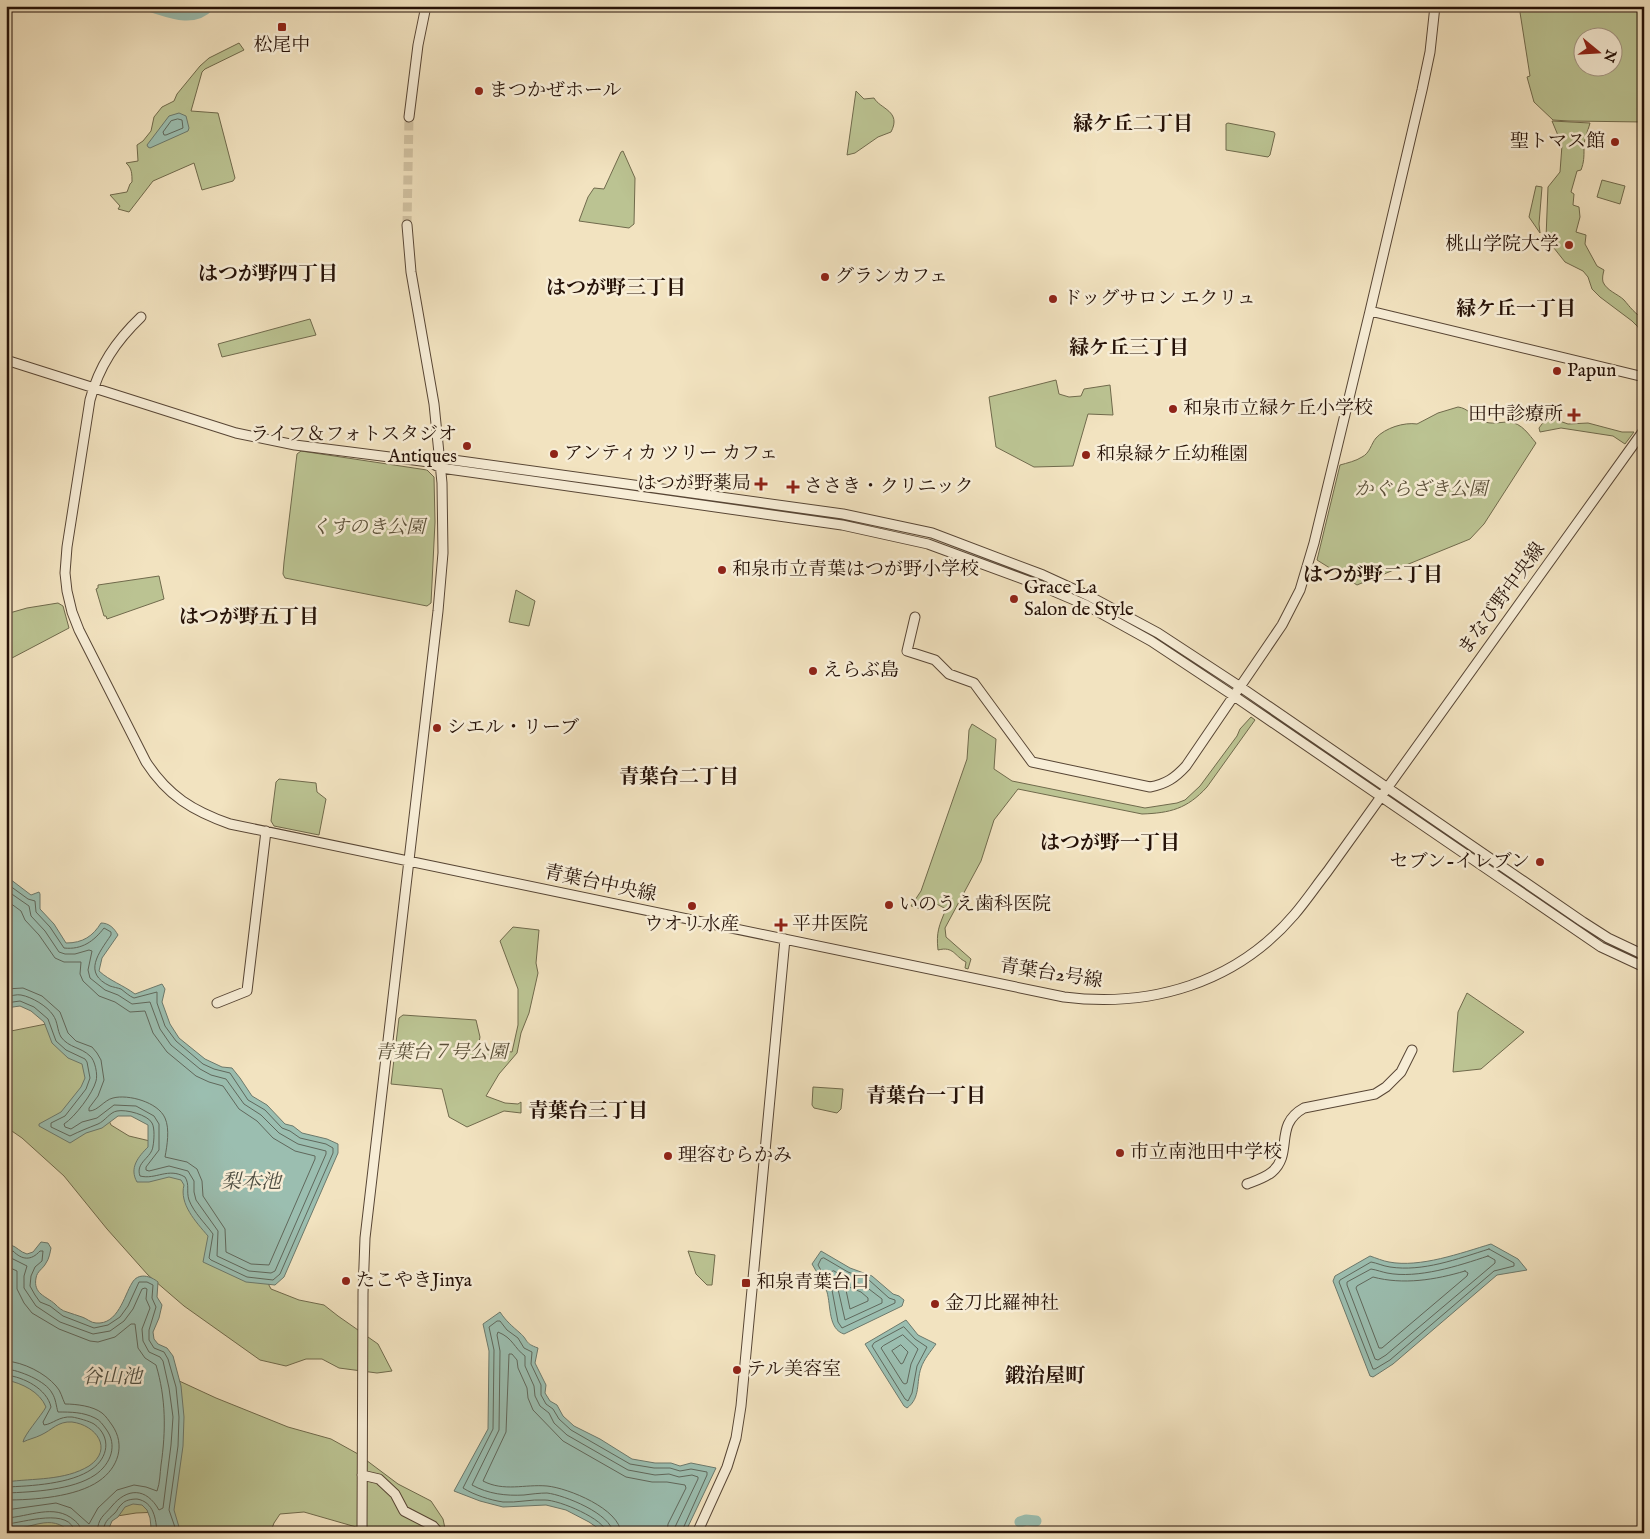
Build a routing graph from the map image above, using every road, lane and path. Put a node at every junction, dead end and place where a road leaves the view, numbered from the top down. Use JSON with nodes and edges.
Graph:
{"nodes":[{"id":1,"x":426,"y":6,"type":"edge"},
{"id":2,"x":1435,"y":6,"type":"edge"},
{"id":3,"x":409,"y":118,"type":"tunnel mouth"},
{"id":4,"x":407,"y":225,"type":"tunnel mouth"},
{"id":5,"x":1370,"y":311,"type":"junction"},
{"id":6,"x":141,"y":316,"type":"dead end"},
{"id":7,"x":6,"y":360,"type":"edge"},
{"id":8,"x":1644,"y":377,"type":"edge"},
{"id":9,"x":94,"y":388,"type":"junction"},
{"id":10,"x":1644,"y":430,"type":"edge"},
{"id":11,"x":441,"y":463,"type":"junction"},
{"id":12,"x":915,"y":617,"type":"dead end"},
{"id":13,"x":1240,"y":686,"type":"junction"},
{"id":14,"x":1234,"y":696,"type":"junction"},
{"id":15,"x":1386,"y":788,"type":"junction"},
{"id":16,"x":1380,"y":797,"type":"junction"},
{"id":17,"x":266,"y":831,"type":"junction"},
{"id":18,"x":409,"y":861,"type":"junction"},
{"id":19,"x":785,"y":939,"type":"junction"},
{"id":20,"x":1644,"y":955,"type":"edge"},
{"id":21,"x":1644,"y":967,"type":"edge"},
{"id":22,"x":217,"y":1003,"type":"dead end"},
{"id":23,"x":1412,"y":1050,"type":"dead end"},
{"id":24,"x":1247,"y":1184,"type":"dead end"},
{"id":25,"x":362,"y":1475,"type":"junction"},
{"id":26,"x":362,"y":1533,"type":"edge"},
{"id":27,"x":439,"y":1533,"type":"edge"},
{"id":28,"x":697,"y":1533,"type":"edge"}],
"edges":[{"from":1,"to":3,"type":"street"},
{"from":2,"to":5,"type":"street"},
{"from":4,"to":11,"type":"street"},
{"from":5,"to":8,"type":"street"},
{"from":5,"to":13,"type":"street"},
{"from":6,"to":9,"type":"street","name":"青葉台中央線"},
{"from":7,"to":9,"type":"street"},
{"from":9,"to":11,"type":"street"},
{"from":9,"to":17,"type":"street","name":"青葉台中央線"},
{"from":10,"to":15,"type":"street","name":"まなび野中央線"},
{"from":11,"to":13,"type":"street"},
{"from":11,"to":14,"type":"street"},
{"from":11,"to":18,"type":"street"},
{"from":12,"to":14,"type":"street"},
{"from":13,"to":14,"type":"street"},
{"from":13,"to":15,"type":"street"},
{"from":14,"to":16,"type":"street"},
{"from":15,"to":16,"type":"street","name":"まなび野中央線"},
{"from":15,"to":20,"type":"street"},
{"from":16,"to":19,"type":"street","name":"青葉台2号線"},
{"from":16,"to":21,"type":"street"},
{"from":17,"to":18,"type":"street","name":"青葉台中央線"},
{"from":17,"to":22,"type":"street"},
{"from":18,"to":19,"type":"street","name":"青葉台中央線"},
{"from":18,"to":25,"type":"street"},
{"from":19,"to":28,"type":"street"},
{"from":23,"to":24,"type":"street"},
{"from":25,"to":26,"type":"street"},
{"from":25,"to":27,"type":"street"}]}
